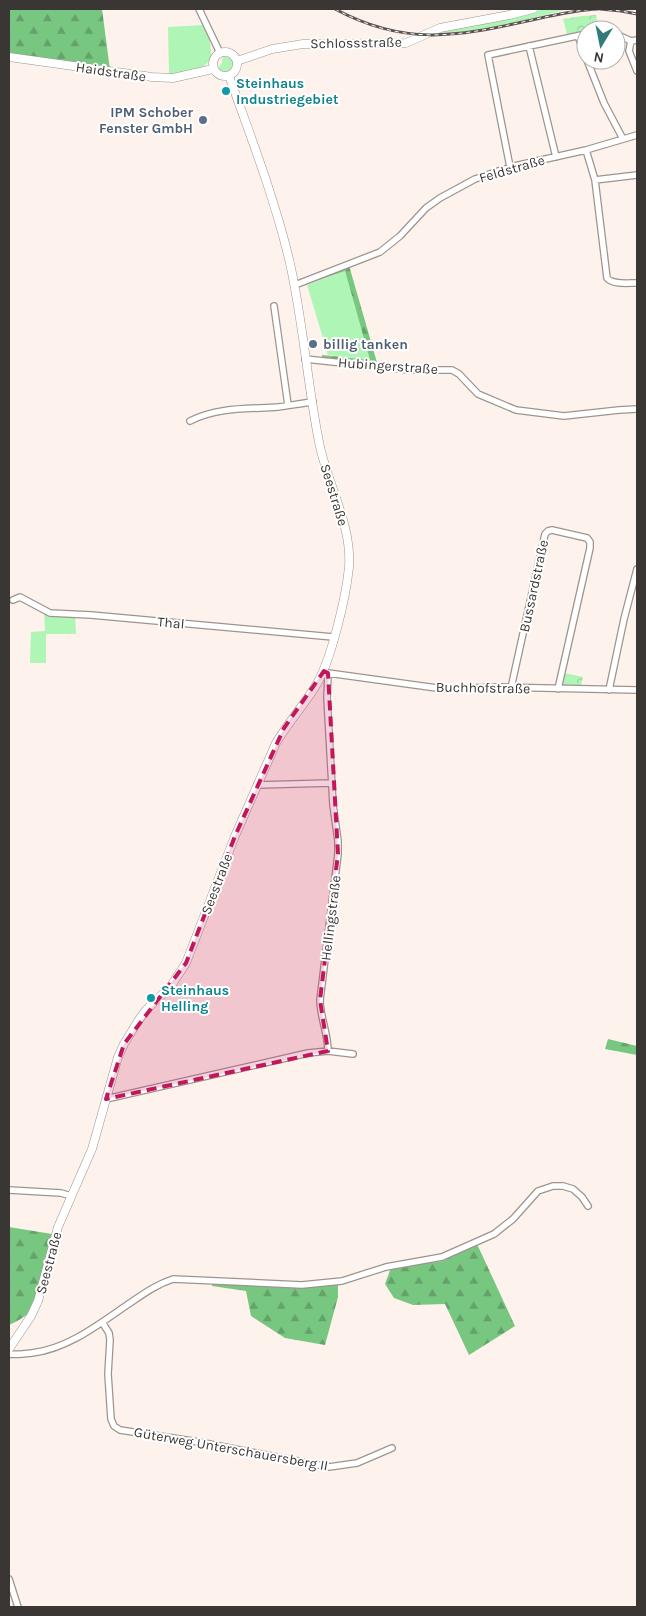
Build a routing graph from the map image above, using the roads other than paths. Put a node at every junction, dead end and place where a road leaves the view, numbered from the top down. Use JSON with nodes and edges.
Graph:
{"nodes":[{"id":1,"x":199,"y":9,"type":"edge"},
{"id":2,"x":533,"y":9,"type":"edge"},
{"id":3,"x":576,"y":36,"type":"edge"},
{"id":4,"x":634,"y":41,"type":"edge"},
{"id":5,"x":529,"y":46,"type":"junction"},
{"id":6,"x":220,"y":53,"type":"junction"},
{"id":7,"x":9,"y":57,"type":"edge"},
{"id":8,"x":237,"y":61,"type":"junction"},
{"id":9,"x":214,"y":69,"type":"junction"},
{"id":10,"x":591,"y":70,"type":"edge"},
{"id":11,"x":637,"y":71,"type":"edge"},
{"id":12,"x":230,"y":76,"type":"junction"},
{"id":13,"x":637,"y":134,"type":"edge"},
{"id":14,"x":623,"y":139,"type":"junction"},
{"id":15,"x":586,"y":150,"type":"junction"},
{"id":16,"x":556,"y":157,"type":"junction"},
{"id":17,"x":510,"y":167,"type":"junction"},
{"id":18,"x":637,"y":175,"type":"edge"},
{"id":19,"x":595,"y":180,"type":"junction"},
{"id":20,"x":637,"y":283,"type":"edge"},
{"id":21,"x":295,"y":285,"type":"junction"},
{"id":22,"x":274,"y":306,"type":"dead end"},
{"id":23,"x":305,"y":359,"type":"junction"},
{"id":24,"x":312,"y":402,"type":"junction"},
{"id":25,"x":288,"y":405,"type":"junction"},
{"id":26,"x":637,"y":409,"type":"edge"},
{"id":27,"x":190,"y":421,"type":"dead end"},
{"id":28,"x":637,"y":569,"type":"edge"},
{"id":29,"x":13,"y":600,"type":"dead end"},
{"id":30,"x":333,"y":637,"type":"junction"},
{"id":31,"x":326,"y":672,"type":"junction"},
{"id":32,"x":511,"y":688,"type":"junction"},
{"id":33,"x":558,"y":689,"type":"junction"},
{"id":34,"x":609,"y":690,"type":"junction"},
{"id":35,"x":637,"y":690,"type":"edge"},
{"id":36,"x":332,"y":783,"type":"junction"},
{"id":37,"x":257,"y":786,"type":"junction"},
{"id":38,"x":328,"y":1051,"type":"junction"},
{"id":39,"x":353,"y":1054,"type":"dead end"},
{"id":40,"x":106,"y":1099,"type":"junction"},
{"id":41,"x":9,"y":1190,"type":"edge"},
{"id":42,"x":71,"y":1196,"type":"junction"},
{"id":43,"x":588,"y":1206,"type":"dead end"},
{"id":44,"x":102,"y":1322,"type":"junction"},
{"id":45,"x":9,"y":1349,"type":"edge"},
{"id":46,"x":9,"y":1354,"type":"edge"},
{"id":47,"x":392,"y":1448,"type":"dead end"},
{"id":48,"x":9,"y":1579,"type":"edge"},
{"id":49,"x":18,"y":1607,"type":"edge"}],
"edges":[{"from":1,"to":6,"type":"street"},
{"from":2,"to":8,"type":"street","name":"Schlossstraße"},
{"from":3,"to":5,"type":"street"},
{"from":4,"to":11,"type":"street"},
{"from":5,"to":16,"type":"street"},
{"from":5,"to":17,"type":"street"},
{"from":6,"to":8,"type":"street"},
{"from":6,"to":9,"type":"street"},
{"from":7,"to":9,"type":"street","name":"Haidstraße"},
{"from":8,"to":12,"type":"street"},
{"from":9,"to":12,"type":"street"},
{"from":10,"to":14,"type":"street"},
{"from":12,"to":21,"type":"street","name":"Seestraße"},
{"from":13,"to":14,"type":"street","name":"Feldstraße"},
{"from":14,"to":15,"type":"street","name":"Feldstraße"},
{"from":15,"to":16,"type":"street","name":"Feldstraße"},
{"from":15,"to":19,"type":"street"},
{"from":16,"to":17,"type":"street","name":"Feldstraße"},
{"from":17,"to":21,"type":"street","name":"Feldstraße"},
{"from":18,"to":19,"type":"street"},
{"from":19,"to":20,"type":"street"},
{"from":21,"to":23,"type":"street","name":"Seestraße"},
{"from":22,"to":25,"type":"street"},
{"from":23,"to":24,"type":"street","name":"Seestraße"},
{"from":23,"to":26,"type":"street","name":"Hubingerstraße"},
{"from":24,"to":25,"type":"street"},
{"from":24,"to":30,"type":"street","name":"Seestraße"},
{"from":25,"to":27,"type":"street"},
{"from":28,"to":34,"type":"street"},
{"from":29,"to":30,"type":"street","name":"Thal"},
{"from":30,"to":31,"type":"street","name":"Seestraße"},
{"from":31,"to":32,"type":"street","name":"Buchhofstraße"},
{"from":31,"to":36,"type":"street","name":"Hellingstraße"},
{"from":31,"to":37,"type":"street","name":"Seestraße"},
{"from":32,"to":33,"type":"street","name":"Buchhofstraße"},
{"from":32,"to":33,"type":"street","name":"Bussardstraße"},
{"from":33,"to":34,"type":"street","name":"Buchhofstraße"},
{"from":34,"to":35,"type":"street","name":"Buchhofstraße"},
{"from":36,"to":37,"type":"street"},
{"from":36,"to":38,"type":"street","name":"Hellingstraße"},
{"from":37,"to":40,"type":"street","name":"Seestraße"},
{"from":38,"to":39,"type":"street"},
{"from":38,"to":40,"type":"street"},
{"from":40,"to":42,"type":"street","name":"Seestraße"},
{"from":41,"to":42,"type":"street"},
{"from":42,"to":45,"type":"street","name":"Seestraße"},
{"from":43,"to":44,"type":"street"},
{"from":44,"to":46,"type":"street"},
{"from":44,"to":47,"type":"street","name":"Güterweg Unterschauersberg II"},
{"from":48,"to":49,"type":"street"}]}
